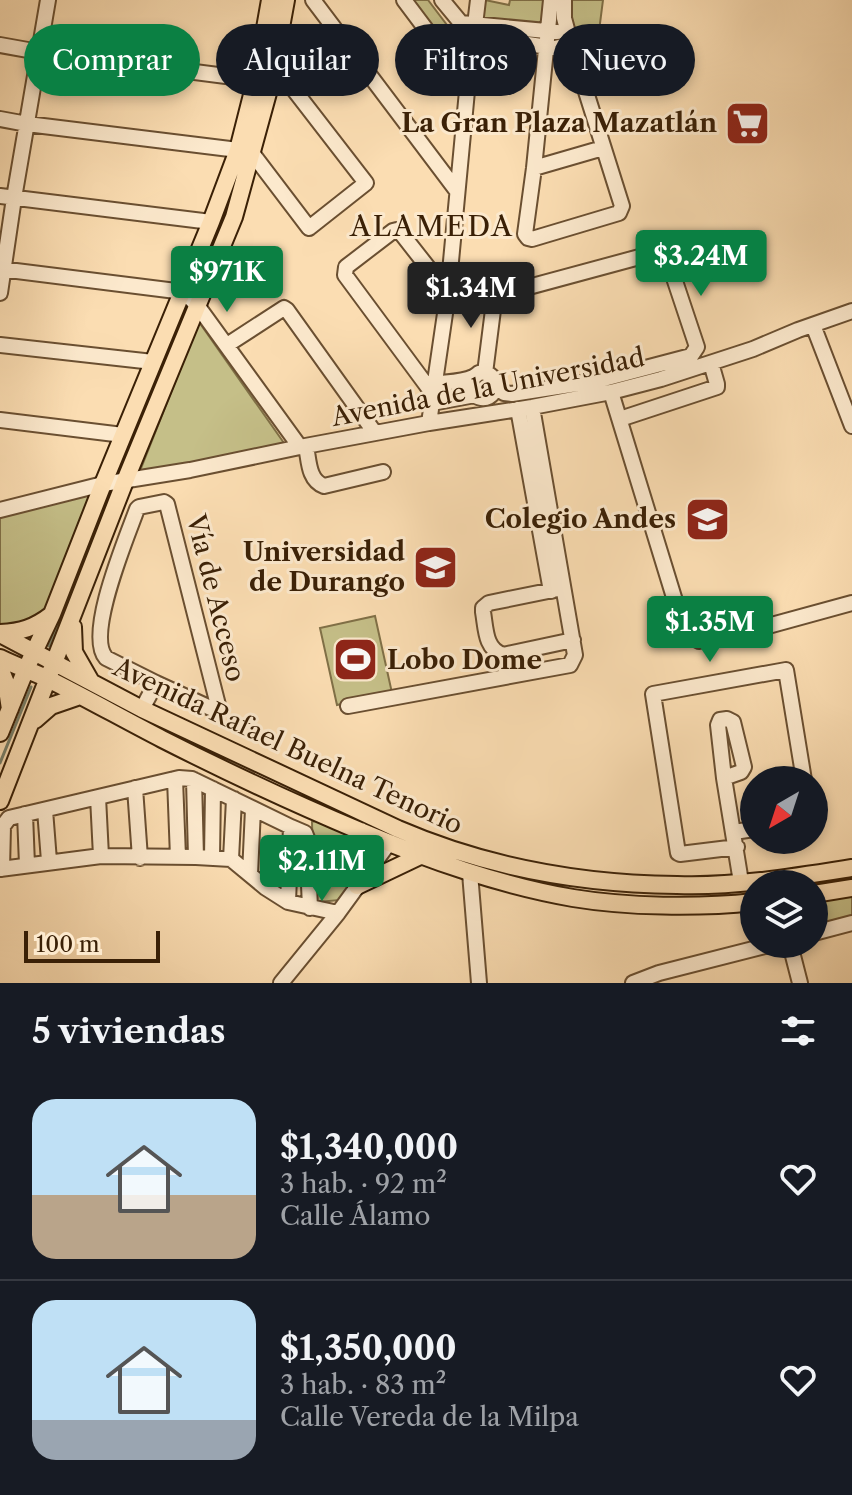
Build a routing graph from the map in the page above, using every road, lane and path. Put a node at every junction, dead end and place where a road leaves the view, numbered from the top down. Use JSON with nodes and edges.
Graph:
{"nodes":[{"id":1,"x":48,"y":0,"type":"edge"},
{"id":2,"x":270,"y":0,"type":"edge"},
{"id":3,"x":286,"y":0,"type":"edge"},
{"id":4,"x":313,"y":0,"type":"edge"},
{"id":5,"x":404,"y":0,"type":"edge"},
{"id":6,"x":442,"y":0,"type":"edge"},
{"id":7,"x":478,"y":0,"type":"edge"},
{"id":8,"x":551,"y":0,"type":"edge"},
{"id":9,"x":564,"y":0,"type":"edge"},
{"id":10,"x":44,"y":24,"type":"edge"},
{"id":11,"x":268,"y":24,"type":"edge"},
{"id":12,"x":282,"y":24,"type":"edge"},
{"id":13,"x":422,"y":24,"type":"edge"},
{"id":14,"x":463,"y":24,"type":"edge"},
{"id":15,"x":476,"y":24,"type":"edge"},
{"id":16,"x":566,"y":24,"type":"edge"},
{"id":17,"x":537,"y":38,"type":"edge"},
{"id":18,"x":547,"y":39,"type":"junction"},
{"id":19,"x":553,"y":39,"type":"edge"},
{"id":20,"x":0,"y":45,"type":"edge"},
{"id":21,"x":24,"y":49,"type":"edge"},
{"id":22,"x":32,"y":96,"type":"edge"},
{"id":23,"x":260,"y":96,"type":"edge"},
{"id":24,"x":299,"y":96,"type":"edge"},
{"id":25,"x":466,"y":96,"type":"edge"},
{"id":26,"x":587,"y":96,"type":"edge"},
{"id":27,"x":0,"y":119,"type":"edge"},
{"id":28,"x":27,"y":124,"type":"junction"},
{"id":29,"x":603,"y":148,"type":"junction"},
{"id":30,"x":245,"y":152,"type":"junction"},
{"id":31,"x":534,"y":168,"type":"junction"},
{"id":32,"x":457,"y":191,"type":"junction"},
{"id":33,"x":7,"y":197,"type":"edge"},
{"id":34,"x":211,"y":222,"type":"junction"},
{"id":35,"x":2,"y":269,"type":"edge"},
{"id":36,"x":184,"y":292,"type":"junction"},
{"id":37,"x":0,"y":293,"type":"edge"},
{"id":38,"x":448,"y":293,"type":"junction"},
{"id":39,"x":197,"y":305,"type":"junction"},
{"id":40,"x":852,"y":311,"type":"edge"},
{"id":41,"x":813,"y":325,"type":"junction"},
{"id":42,"x":0,"y":345,"type":"edge"},
{"id":43,"x":227,"y":345,"type":"junction"},
{"id":44,"x":153,"y":362,"type":"junction"},
{"id":45,"x":711,"y":363,"type":"junction"},
{"id":46,"x":479,"y":375,"type":"junction"},
{"id":47,"x":495,"y":387,"type":"junction"},
{"id":48,"x":611,"y":392,"type":"junction"},
{"id":49,"x":433,"y":393,"type":"junction"},
{"id":50,"x":475,"y":395,"type":"junction"},
{"id":51,"x":525,"y":408,"type":"junction"},
{"id":52,"x":620,"y":419,"type":"junction"},
{"id":53,"x":0,"y":420,"type":"edge"},
{"id":54,"x":429,"y":423,"type":"junction"},
{"id":55,"x":852,"y":426,"type":"edge"},
{"id":56,"x":375,"y":433,"type":"junction"},
{"id":57,"x":123,"y":435,"type":"junction"},
{"id":58,"x":303,"y":446,"type":"junction"},
{"id":59,"x":383,"y":472,"type":"dead end"},
{"id":60,"x":125,"y":481,"type":"junction"},
{"id":61,"x":103,"y":484,"type":"junction"},
{"id":62,"x":0,"y":510,"type":"edge"},
{"id":63,"x":84,"y":586,"type":"junction"},
{"id":64,"x":557,"y":590,"type":"junction"},
{"id":65,"x":107,"y":595,"type":"junction"},
{"id":66,"x":852,"y":603,"type":"edge"},
{"id":67,"x":74,"y":612,"type":"junction"},
{"id":68,"x":52,"y":614,"type":"junction"},
{"id":69,"x":0,"y":633,"type":"edge"},
{"id":70,"x":573,"y":640,"type":"junction"},
{"id":71,"x":34,"y":652,"type":"junction"},
{"id":72,"x":0,"y":658,"type":"edge"},
{"id":73,"x":55,"y":662,"type":"junction"},
{"id":74,"x":26,"y":669,"type":"junction"},
{"id":75,"x":1,"y":673,"type":"edge"},
{"id":76,"x":48,"y":679,"type":"junction"},
{"id":77,"x":90,"y":681,"type":"junction"},
{"id":78,"x":156,"y":683,"type":"junction"},
{"id":79,"x":80,"y":696,"type":"junction"},
{"id":80,"x":348,"y":706,"type":"dead end"},
{"id":81,"x":142,"y":709,"type":"junction"},
{"id":82,"x":4,"y":720,"type":"edge"},
{"id":83,"x":31,"y":724,"type":"junction"},
{"id":84,"x":194,"y":755,"type":"junction"},
{"id":85,"x":213,"y":763,"type":"junction"},
{"id":86,"x":802,"y":766,"type":"edge"},
{"id":87,"x":724,"y":778,"type":"dead end"},
{"id":88,"x":194,"y":782,"type":"junction"},
{"id":89,"x":135,"y":788,"type":"junction"},
{"id":90,"x":98,"y":797,"type":"junction"},
{"id":91,"x":234,"y":799,"type":"junction"},
{"id":92,"x":0,"y":801,"type":"edge"},
{"id":93,"x":253,"y":809,"type":"junction"},
{"id":94,"x":45,"y":810,"type":"junction"},
{"id":95,"x":25,"y":814,"type":"junction"},
{"id":96,"x":291,"y":827,"type":"junction"},
{"id":97,"x":361,"y":831,"type":"junction"},
{"id":98,"x":394,"y":836,"type":"junction"},
{"id":99,"x":740,"y":837,"type":"edge"},
{"id":100,"x":735,"y":840,"type":"junction"},
{"id":101,"x":101,"y":856,"type":"junction"},
{"id":102,"x":420,"y":856,"type":"junction"},
{"id":103,"x":178,"y":857,"type":"junction"},
{"id":104,"x":196,"y":857,"type":"junction"},
{"id":105,"x":140,"y":858,"type":"junction"},
{"id":106,"x":212,"y":858,"type":"junction"},
{"id":107,"x":231,"y":859,"type":"junction"},
{"id":108,"x":49,"y":861,"type":"junction"},
{"id":109,"x":27,"y":865,"type":"junction"},
{"id":110,"x":852,"y":868,"type":"edge"},
{"id":111,"x":1,"y":869,"type":"edge"},
{"id":112,"x":828,"y":871,"type":"edge"},
{"id":113,"x":470,"y":873,"type":"junction"},
{"id":114,"x":250,"y":874,"type":"junction"},
{"id":115,"x":740,"y":875,"type":"edge"},
{"id":116,"x":740,"y":882,"type":"edge"},
{"id":117,"x":359,"y":884,"type":"junction"},
{"id":118,"x":852,"y":888,"type":"edge"},
{"id":119,"x":828,"y":892,"type":"edge"},
{"id":120,"x":288,"y":902,"type":"junction"},
{"id":121,"x":740,"y":903,"type":"edge"},
{"id":122,"x":310,"y":908,"type":"junction"},
{"id":123,"x":338,"y":913,"type":"junction"},
{"id":124,"x":852,"y":923,"type":"edge"},
{"id":125,"x":828,"y":929,"type":"edge"},
{"id":126,"x":740,"y":952,"type":"edge"},
{"id":127,"x":794,"y":958,"type":"edge"},
{"id":128,"x":281,"y":983,"type":"edge"},
{"id":129,"x":479,"y":983,"type":"edge"},
{"id":130,"x":633,"y":983,"type":"edge"},
{"id":131,"x":800,"y":983,"type":"edge"}],
"edges":[{"from":1,"to":10,"type":"street"},
{"from":2,"to":11,"type":"main road"},
{"from":3,"to":12,"type":"main road"},
{"from":4,"to":32,"type":"street"},
{"from":5,"to":13,"type":"street"},
{"from":6,"to":14,"type":"street"},
{"from":7,"to":15,"type":"street"},
{"from":8,"to":18,"type":"street"},
{"from":9,"to":16,"type":"street"},
{"from":17,"to":18,"type":"street"},
{"from":18,"to":19,"type":"street"},
{"from":18,"to":31,"type":"street"},
{"from":20,"to":21,"type":"street"},
{"from":22,"to":28,"type":"street"},
{"from":23,"to":30,"type":"main road"},
{"from":24,"to":30,"type":"street"},
{"from":25,"to":32,"type":"street"},
{"from":26,"to":29,"type":"street"},
{"from":27,"to":28,"type":"street"},
{"from":28,"to":30,"type":"street"},
{"from":28,"to":33,"type":"street"},
{"from":29,"to":31,"type":"street"},
{"from":29,"to":31,"type":"street"},
{"from":30,"to":34,"type":"main road"},
{"from":30,"to":39,"type":"main road"},
{"from":32,"to":38,"type":"street"},
{"from":33,"to":34,"type":"street"},
{"from":33,"to":35,"type":"street"},
{"from":34,"to":36,"type":"main road"},
{"from":35,"to":36,"type":"street"},
{"from":35,"to":37,"type":"street"},
{"from":36,"to":39,"type":"street"},
{"from":36,"to":44,"type":"main road"},
{"from":38,"to":49,"type":"street"},
{"from":38,"to":49,"type":"street"},
{"from":39,"to":43,"type":"street"},
{"from":39,"to":60,"type":"main road"},
{"from":40,"to":41,"type":"street","name":"Avenida de la Universidad"},
{"from":41,"to":45,"type":"street","name":"Avenida de la Universidad"},
{"from":41,"to":55,"type":"street"},
{"from":42,"to":44,"type":"street"},
{"from":43,"to":56,"type":"street"},
{"from":43,"to":58,"type":"street"},
{"from":44,"to":57,"type":"main road"},
{"from":45,"to":48,"type":"street","name":"Avenida de la Universidad"},
{"from":45,"to":52,"type":"street"},
{"from":46,"to":47,"type":"street"},
{"from":46,"to":47,"type":"street"},
{"from":46,"to":49,"type":"street"},
{"from":46,"to":50,"type":"street"},
{"from":47,"to":50,"type":"street"},
{"from":48,"to":51,"type":"street","name":"Avenida de la Universidad"},
{"from":48,"to":52,"type":"street"},
{"from":49,"to":50,"type":"street"},
{"from":49,"to":54,"type":"street"},
{"from":51,"to":54,"type":"street","name":"Avenida de la Universidad"},
{"from":51,"to":64,"type":"street"},
{"from":52,"to":66,"type":"street"},
{"from":53,"to":57,"type":"street"},
{"from":54,"to":56,"type":"street","name":"Avenida de la Universidad"},
{"from":56,"to":58,"type":"street","name":"Avenida de la Universidad"},
{"from":57,"to":61,"type":"main road"},
{"from":58,"to":59,"type":"street"},
{"from":58,"to":60,"type":"street","name":"Avenida de la Universidad"},
{"from":60,"to":61,"type":"street","name":"Avenida de la Universidad"},
{"from":60,"to":63,"type":"main road"},
{"from":61,"to":62,"type":"street","name":"Avenida de la Universidad"},
{"from":61,"to":68,"type":"main road"},
{"from":63,"to":65,"type":"street"},
{"from":63,"to":67,"type":"main road"},
{"from":64,"to":70,"type":"street"},
{"from":64,"to":70,"type":"street"},
{"from":65,"to":78,"type":"street","name":"Vía de Acceso"},
{"from":65,"to":78,"type":"street","name":"Vía de Acceso"},
{"from":67,"to":73,"type":"main road"},
{"from":67,"to":77,"type":"main road"},
{"from":68,"to":69,"type":"main road"},
{"from":68,"to":71,"type":"main road"},
{"from":69,"to":71,"type":"main road","name":"Avenida Rafael Buelna Tenorio"},
{"from":70,"to":80,"type":"street"},
{"from":71,"to":73,"type":"main road","name":"Avenida Rafael Buelna Tenorio"},
{"from":71,"to":74,"type":"main road"},
{"from":72,"to":74,"type":"main road","name":"Avenida Rafael Buelna Tenorio"},
{"from":73,"to":76,"type":"main road"},
{"from":73,"to":77,"type":"main road","name":"Avenida Rafael Buelna Tenorio"},
{"from":74,"to":76,"type":"main road","name":"Avenida Rafael Buelna Tenorio"},
{"from":74,"to":82,"type":"main road"},
{"from":75,"to":82,"type":"main road"},
{"from":76,"to":79,"type":"main road","name":"Avenida Rafael Buelna Tenorio"},
{"from":76,"to":83,"type":"main road"},
{"from":77,"to":81,"type":"main road","name":"Avenida Rafael Buelna Tenorio"},
{"from":78,"to":81,"type":"street"},
{"from":79,"to":83,"type":"main road"},
{"from":79,"to":84,"type":"main road","name":"Avenida Rafael Buelna Tenorio"},
{"from":81,"to":98,"type":"main road","name":"Avenida Rafael Buelna Tenorio"},
{"from":83,"to":92,"type":"main road"},
{"from":84,"to":85,"type":"main road","name":"Avenida Rafael Buelna Tenorio"},
{"from":84,"to":88,"type":"street"},
{"from":85,"to":88,"type":"street"},
{"from":85,"to":97,"type":"main road","name":"Avenida Rafael Buelna Tenorio"},
{"from":86,"to":100,"type":"street"},
{"from":87,"to":100,"type":"street"},
{"from":88,"to":89,"type":"street"},
{"from":88,"to":91,"type":"street"},
{"from":88,"to":103,"type":"street"},
{"from":88,"to":104,"type":"street"},
{"from":88,"to":106,"type":"street"},
{"from":89,"to":90,"type":"street"},
{"from":89,"to":105,"type":"street"},
{"from":90,"to":94,"type":"street"},
{"from":90,"to":101,"type":"street"},
{"from":91,"to":93,"type":"street"},
{"from":91,"to":107,"type":"street"},
{"from":93,"to":96,"type":"street"},
{"from":93,"to":114,"type":"street"},
{"from":94,"to":95,"type":"street"},
{"from":94,"to":108,"type":"street"},
{"from":95,"to":109,"type":"street"},
{"from":95,"to":111,"type":"street"},
{"from":96,"to":120,"type":"street"},
{"from":96,"to":122,"type":"street"},
{"from":97,"to":98,"type":"main road","name":"Avenida Rafael Buelna Tenorio"},
{"from":97,"to":117,"type":"main road"},
{"from":98,"to":102,"type":"main road","name":"Avenida Rafael Buelna Tenorio"},
{"from":98,"to":116,"type":"main road","name":"Avenida Rafael Buelna Tenorio"},
{"from":98,"to":117,"type":"street"},
{"from":99,"to":100,"type":"street"},
{"from":100,"to":115,"type":"street"},
{"from":101,"to":105,"type":"street"},
{"from":101,"to":108,"type":"street"},
{"from":102,"to":113,"type":"main road","name":"Avenida Rafael Buelna Tenorio"},
{"from":102,"to":117,"type":"main road"},
{"from":103,"to":104,"type":"street"},
{"from":103,"to":105,"type":"street"},
{"from":104,"to":106,"type":"street"},
{"from":106,"to":107,"type":"street"},
{"from":107,"to":114,"type":"street"},
{"from":108,"to":109,"type":"street"},
{"from":109,"to":111,"type":"street"},
{"from":110,"to":112,"type":"main road","name":"Avenida Rafael Buelna Tenorio"},
{"from":113,"to":121,"type":"main road","name":"Avenida Rafael Buelna Tenorio"},
{"from":113,"to":129,"type":"street"},
{"from":114,"to":120,"type":"street"},
{"from":117,"to":123,"type":"street"},
{"from":118,"to":119,"type":"main road"},
{"from":120,"to":122,"type":"street"},
{"from":122,"to":123,"type":"street"},
{"from":123,"to":128,"type":"street"},
{"from":124,"to":125,"type":"street"},
{"from":126,"to":130,"type":"street"},
{"from":127,"to":131,"type":"street"}]}
